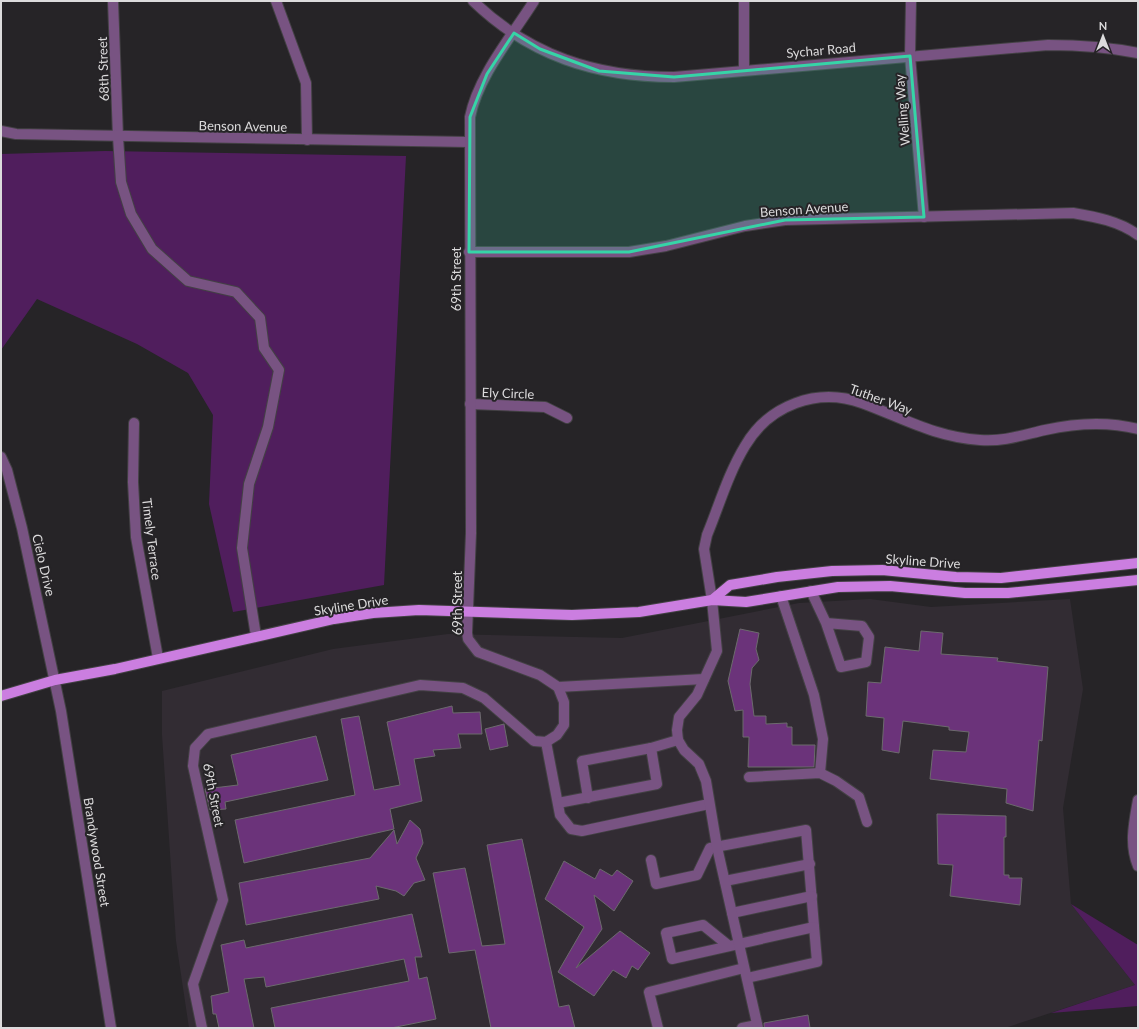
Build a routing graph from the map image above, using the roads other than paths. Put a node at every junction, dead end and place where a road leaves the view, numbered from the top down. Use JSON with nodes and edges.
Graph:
{"nodes":[{"id":1,"x":113,"y":1,"type":"edge"},
{"id":2,"x":276,"y":1,"type":"edge"},
{"id":3,"x":472,"y":1,"type":"edge"},
{"id":4,"x":534,"y":1,"type":"edge"},
{"id":5,"x":744,"y":1,"type":"edge"},
{"id":6,"x":911,"y":1,"type":"edge"},
{"id":7,"x":514,"y":33,"type":"junction"},
{"id":8,"x":1138,"y":54,"type":"edge"},
{"id":9,"x":910,"y":56,"type":"junction"},
{"id":10,"x":744,"y":70,"type":"junction"},
{"id":11,"x":1,"y":130,"type":"edge"},
{"id":12,"x":118,"y":136,"type":"junction"},
{"id":13,"x":307,"y":140,"type":"junction"},
{"id":14,"x":469,"y":142,"type":"junction"},
{"id":15,"x":924,"y":217,"type":"junction"},
{"id":16,"x":1138,"y":236,"type":"edge"},
{"id":17,"x":469,"y":252,"type":"junction"},
{"id":18,"x":470,"y":404,"type":"junction"},
{"id":19,"x":567,"y":418,"type":"dead end"},
{"id":20,"x":134,"y":423,"type":"dead end"},
{"id":21,"x":1138,"y":429,"type":"edge"},
{"id":22,"x":1,"y":457,"type":"edge"},
{"id":23,"x":1138,"y":563,"type":"edge"},
{"id":24,"x":1138,"y":580,"type":"edge"},
{"id":25,"x":811,"y":591,"type":"junction"},
{"id":26,"x":780,"y":596,"type":"junction"},
{"id":27,"x":712,"y":600,"type":"junction"},
{"id":28,"x":469,"y":612,"type":"junction"},
{"id":29,"x":826,"y":623,"type":"junction"},
{"id":30,"x":256,"y":636,"type":"junction"},
{"id":31,"x":158,"y":658,"type":"junction"},
{"id":32,"x":55,"y":680,"type":"junction"},
{"id":33,"x":704,"y":680,"type":"junction"},
{"id":34,"x":558,"y":687,"type":"junction"},
{"id":35,"x":1,"y":696,"type":"edge"},
{"id":36,"x":678,"y":740,"type":"junction"},
{"id":37,"x":546,"y":742,"type":"junction"},
{"id":38,"x":651,"y":748,"type":"junction"},
{"id":39,"x":820,"y":773,"type":"junction"},
{"id":40,"x":749,"y":777,"type":"dead end"},
{"id":41,"x":588,"y":798,"type":"junction"},
{"id":42,"x":1138,"y":800,"type":"edge"},
{"id":43,"x":558,"y":803,"type":"junction"},
{"id":44,"x":709,"y":804,"type":"junction"},
{"id":45,"x":867,"y":822,"type":"dead end"},
{"id":46,"x":717,"y":847,"type":"junction"},
{"id":47,"x":651,"y":860,"type":"dead end"},
{"id":48,"x":810,"y":864,"type":"junction"},
{"id":49,"x":1138,"y":866,"type":"edge"},
{"id":50,"x":725,"y":881,"type":"junction"},
{"id":51,"x":812,"y":896,"type":"junction"},
{"id":52,"x":732,"y":913,"type":"junction"},
{"id":53,"x":814,"y":927,"type":"junction"},
{"id":54,"x":734,"y":944,"type":"junction"},
{"id":55,"x":746,"y":973,"type":"junction"},
{"id":56,"x":758,"y":1026,"type":"edge"},
{"id":57,"x":111,"y":1028,"type":"edge"},
{"id":58,"x":202,"y":1028,"type":"edge"},
{"id":59,"x":658,"y":1028,"type":"edge"},
{"id":60,"x":742,"y":1028,"type":"edge"}],
"edges":[{"from":1,"to":12,"type":"street","name":"68th Street"},
{"from":2,"to":13,"type":"street"},
{"from":3,"to":7,"type":"street"},
{"from":4,"to":7,"type":"street","name":"69th Street"},
{"from":5,"to":10,"type":"street"},
{"from":6,"to":9,"type":"street","name":"Welling Way"},
{"from":7,"to":10,"type":"street","name":"Sychar Road"},
{"from":7,"to":14,"type":"street","name":"69th Street"},
{"from":8,"to":9,"type":"street","name":"Sychar Road"},
{"from":9,"to":10,"type":"street","name":"Sychar Road"},
{"from":9,"to":15,"type":"street","name":"Welling Way"},
{"from":11,"to":12,"type":"street","name":"Benson Avenue"},
{"from":12,"to":13,"type":"street","name":"Benson Avenue"},
{"from":12,"to":30,"type":"street","name":"68th Street"},
{"from":13,"to":14,"type":"street","name":"Benson Avenue"},
{"from":14,"to":17,"type":"street","name":"69th Street"},
{"from":15,"to":16,"type":"street","name":"Benson Avenue"},
{"from":15,"to":17,"type":"street","name":"Benson Avenue"},
{"from":17,"to":18,"type":"street","name":"69th Street"},
{"from":18,"to":19,"type":"street","name":"Ely Circle"},
{"from":18,"to":28,"type":"street","name":"69th Street"},
{"from":20,"to":31,"type":"street","name":"Timely Terrace"},
{"from":21,"to":27,"type":"street","name":"Tuther Way"},
{"from":22,"to":32,"type":"street","name":"Cielo Drive"},
{"from":23,"to":27,"type":"main road","name":"Skyline Drive"},
{"from":24,"to":25,"type":"main road","name":"Skyline Drive"},
{"from":25,"to":26,"type":"main road","name":"Skyline Drive"},
{"from":25,"to":29,"type":"street"},
{"from":26,"to":27,"type":"main road","name":"Skyline Drive"},
{"from":26,"to":39,"type":"street"},
{"from":27,"to":28,"type":"main road","name":"Skyline Drive"},
{"from":27,"to":33,"type":"street","name":"Tuther Way"},
{"from":28,"to":30,"type":"main road","name":"Skyline Drive"},
{"from":28,"to":34,"type":"street","name":"69th Street"},
{"from":29,"to":29,"type":"street"},
{"from":30,"to":31,"type":"main road","name":"Skyline Drive"},
{"from":31,"to":32,"type":"main road","name":"Skyline Drive"},
{"from":32,"to":35,"type":"main road","name":"Skyline Drive"},
{"from":32,"to":57,"type":"street","name":"Brandywood Street"},
{"from":33,"to":34,"type":"street"},
{"from":33,"to":36,"type":"street","name":"Tuther Way"},
{"from":34,"to":37,"type":"street"},
{"from":36,"to":38,"type":"street"},
{"from":36,"to":44,"type":"street"},
{"from":37,"to":43,"type":"street"},
{"from":37,"to":58,"type":"street","name":"69th Street"},
{"from":38,"to":41,"type":"street"},
{"from":38,"to":41,"type":"street"},
{"from":39,"to":40,"type":"street"},
{"from":39,"to":45,"type":"street"},
{"from":41,"to":43,"type":"street"},
{"from":42,"to":49,"type":"street"},
{"from":43,"to":44,"type":"street"},
{"from":44,"to":46,"type":"street"},
{"from":46,"to":47,"type":"street"},
{"from":46,"to":48,"type":"street"},
{"from":46,"to":50,"type":"street"},
{"from":48,"to":50,"type":"street"},
{"from":48,"to":51,"type":"street"},
{"from":50,"to":52,"type":"street"},
{"from":51,"to":52,"type":"street"},
{"from":51,"to":53,"type":"street"},
{"from":52,"to":54,"type":"street"},
{"from":53,"to":54,"type":"street"},
{"from":53,"to":55,"type":"street"},
{"from":54,"to":54,"type":"street"},
{"from":54,"to":55,"type":"street"},
{"from":55,"to":56,"type":"street"},
{"from":55,"to":59,"type":"street"},
{"from":56,"to":60,"type":"street"}]}
